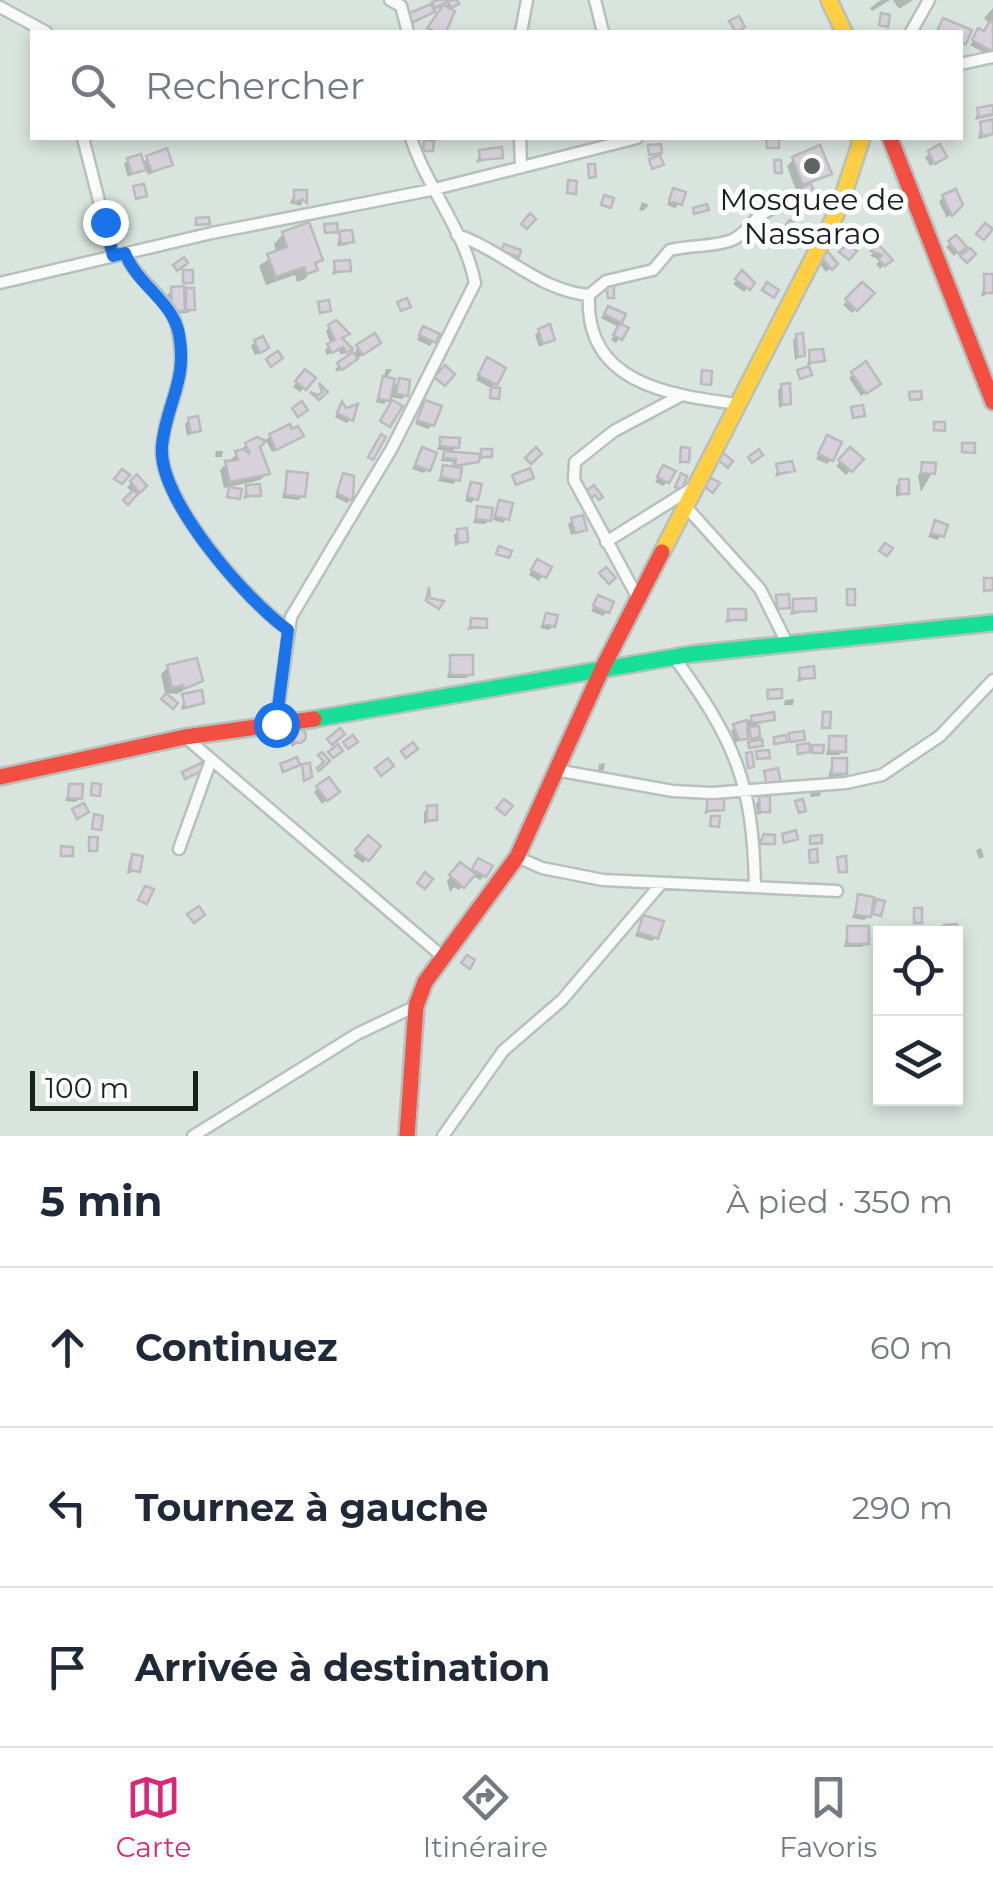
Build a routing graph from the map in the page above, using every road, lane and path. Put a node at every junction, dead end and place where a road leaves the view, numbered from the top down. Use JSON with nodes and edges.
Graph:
{"nodes":[{"id":1,"x":527,"y":0,"type":"edge"},
{"id":2,"x":595,"y":0,"type":"edge"},
{"id":3,"x":830,"y":0,"type":"edge"},
{"id":4,"x":929,"y":0,"type":"edge"},
{"id":5,"x":400,"y":2,"type":"edge"},
{"id":6,"x":0,"y":7,"type":"edge"},
{"id":7,"x":42,"y":30,"type":"edge"},
{"id":8,"x":407,"y":30,"type":"edge"},
{"id":9,"x":521,"y":30,"type":"edge"},
{"id":10,"x":602,"y":30,"type":"edge"},
{"id":11,"x":843,"y":30,"type":"edge"},
{"id":12,"x":912,"y":30,"type":"edge"},
{"id":13,"x":993,"y":56,"type":"edge"},
{"id":14,"x":963,"y":63,"type":"edge"},
{"id":15,"x":83,"y":140,"type":"edge"},
{"id":16,"x":412,"y":140,"type":"edge"},
{"id":17,"x":520,"y":140,"type":"edge"},
{"id":18,"x":629,"y":140,"type":"edge"},
{"id":19,"x":861,"y":140,"type":"edge"},
{"id":20,"x":891,"y":140,"type":"edge"},
{"id":21,"x":521,"y":167,"type":"junction"},
{"id":22,"x":432,"y":190,"type":"junction"},
{"id":23,"x":839,"y":208,"type":"junction"},
{"id":24,"x":457,"y":235,"type":"junction"},
{"id":25,"x":119,"y":255,"type":"junction"},
{"id":26,"x":0,"y":283,"type":"edge"},
{"id":27,"x":589,"y":295,"type":"junction"},
{"id":28,"x":989,"y":382,"type":"edge"},
{"id":29,"x":680,"y":396,"type":"junction"},
{"id":30,"x":993,"y":402,"type":"edge"},
{"id":31,"x":737,"y":404,"type":"junction"},
{"id":32,"x":700,"y":484,"type":"junction"},
{"id":33,"x":687,"y":508,"type":"junction"},
{"id":34,"x":606,"y":542,"type":"junction"},
{"id":35,"x":639,"y":600,"type":"junction"},
{"id":36,"x":993,"y":623,"type":"edge"},
{"id":37,"x":288,"y":630,"type":"junction"},
{"id":38,"x":786,"y":643,"type":"junction"},
{"id":39,"x":674,"y":657,"type":"junction"},
{"id":40,"x":602,"y":669,"type":"junction"},
{"id":41,"x":993,"y":680,"type":"edge"},
{"id":42,"x":276,"y":724,"type":"junction"},
{"id":43,"x":186,"y":737,"type":"junction"},
{"id":44,"x":211,"y":760,"type":"junction"},
{"id":45,"x":555,"y":770,"type":"junction"},
{"id":46,"x":0,"y":777,"type":"edge"},
{"id":47,"x":747,"y":791,"type":"junction"},
{"id":48,"x":179,"y":849,"type":"dead end"},
{"id":49,"x":517,"y":857,"type":"junction"},
{"id":50,"x":660,"y":885,"type":"junction"},
{"id":51,"x":755,"y":887,"type":"junction"},
{"id":52,"x":837,"y":891,"type":"dead end"},
{"id":53,"x":442,"y":956,"type":"junction"},
{"id":54,"x":416,"y":1006,"type":"junction"},
{"id":55,"x":193,"y":1136,"type":"edge"},
{"id":56,"x":408,"y":1136,"type":"edge"},
{"id":57,"x":443,"y":1136,"type":"edge"}],
"edges":[{"from":1,"to":9,"type":"street"},
{"from":2,"to":10,"type":"street"},
{"from":3,"to":11,"type":"street"},
{"from":4,"to":12,"type":"street"},
{"from":5,"to":8,"type":"street"},
{"from":6,"to":7,"type":"street"},
{"from":13,"to":14,"type":"street"},
{"from":15,"to":25,"type":"street"},
{"from":16,"to":22,"type":"street"},
{"from":17,"to":21,"type":"street"},
{"from":18,"to":21,"type":"street"},
{"from":19,"to":23,"type":"street"},
{"from":20,"to":28,"type":"street"},
{"from":21,"to":22,"type":"street"},
{"from":22,"to":24,"type":"street"},
{"from":22,"to":25,"type":"street"},
{"from":23,"to":27,"type":"street"},
{"from":23,"to":31,"type":"street"},
{"from":24,"to":27,"type":"street"},
{"from":24,"to":37,"type":"street"},
{"from":25,"to":26,"type":"street"},
{"from":25,"to":37,"type":"street"},
{"from":27,"to":29,"type":"street"},
{"from":28,"to":30,"type":"street"},
{"from":29,"to":31,"type":"street"},
{"from":29,"to":34,"type":"street"},
{"from":31,"to":32,"type":"street"},
{"from":32,"to":33,"type":"street"},
{"from":32,"to":34,"type":"street"},
{"from":33,"to":35,"type":"street"},
{"from":33,"to":38,"type":"street"},
{"from":34,"to":35,"type":"street"},
{"from":35,"to":40,"type":"street"},
{"from":36,"to":38,"type":"street"},
{"from":37,"to":42,"type":"street"},
{"from":38,"to":39,"type":"street"},
{"from":39,"to":40,"type":"street"},
{"from":39,"to":47,"type":"street"},
{"from":40,"to":42,"type":"street"},
{"from":40,"to":45,"type":"street"},
{"from":41,"to":47,"type":"street"},
{"from":42,"to":43,"type":"street"},
{"from":43,"to":44,"type":"street"},
{"from":43,"to":46,"type":"street"},
{"from":44,"to":48,"type":"street"},
{"from":44,"to":53,"type":"street"},
{"from":45,"to":47,"type":"street"},
{"from":45,"to":49,"type":"street"},
{"from":47,"to":51,"type":"street"},
{"from":49,"to":50,"type":"street"},
{"from":49,"to":53,"type":"street"},
{"from":50,"to":51,"type":"street"},
{"from":50,"to":57,"type":"street"},
{"from":51,"to":52,"type":"street"},
{"from":53,"to":54,"type":"street"},
{"from":54,"to":55,"type":"street"},
{"from":54,"to":56,"type":"street"}]}
